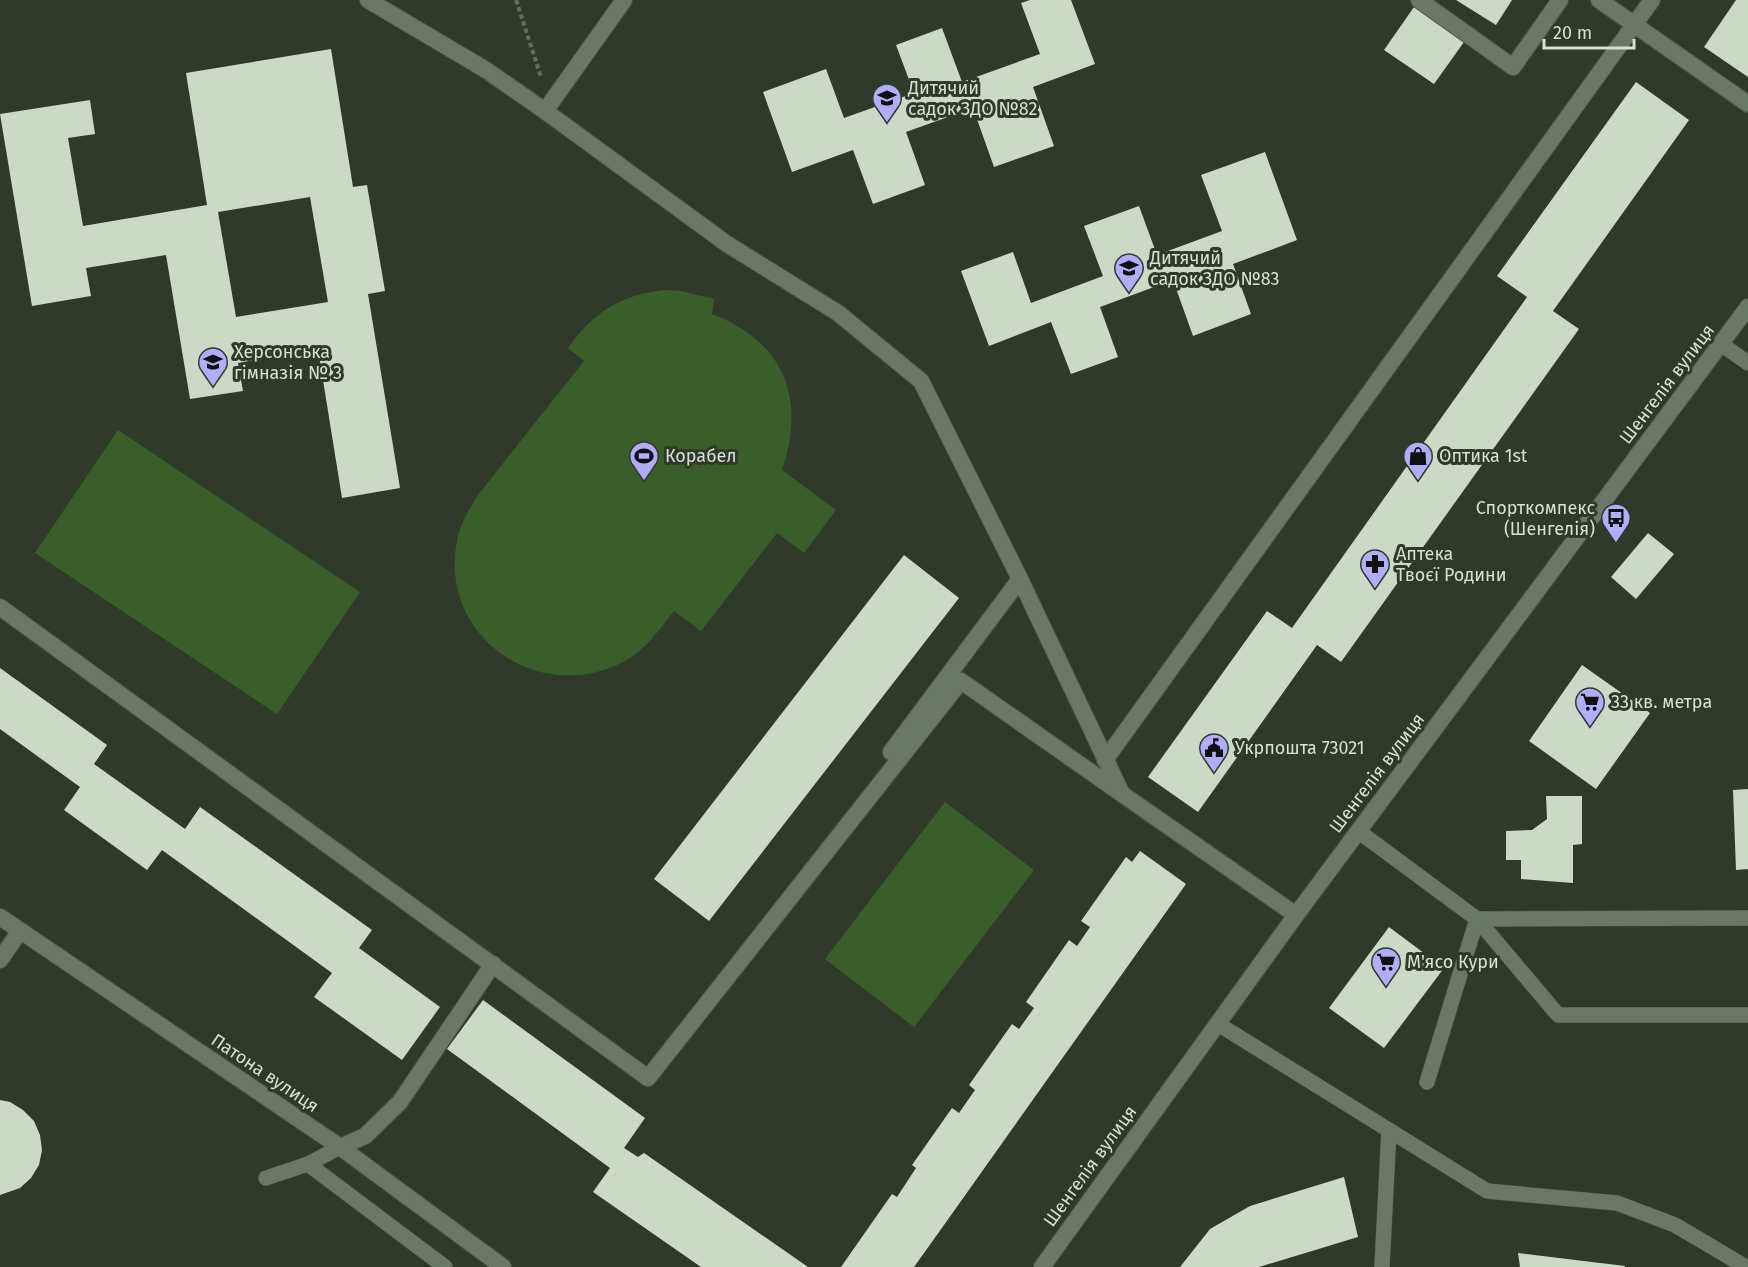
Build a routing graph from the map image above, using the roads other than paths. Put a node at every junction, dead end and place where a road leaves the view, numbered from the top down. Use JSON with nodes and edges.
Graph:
{"nodes":[{"id":1,"x":368,"y":0,"type":"edge"},
{"id":2,"x":624,"y":0,"type":"edge"},
{"id":3,"x":1419,"y":0,"type":"edge"},
{"id":4,"x":1560,"y":0,"type":"edge"},
{"id":5,"x":1599,"y":0,"type":"edge"},
{"id":6,"x":1652,"y":0,"type":"edge"},
{"id":7,"x":1633,"y":26,"type":"junction"},
{"id":8,"x":1748,"y":104,"type":"edge"},
{"id":9,"x":548,"y":107,"type":"junction"},
{"id":10,"x":1748,"y":307,"type":"edge"},
{"id":11,"x":1721,"y":344,"type":"junction"},
{"id":12,"x":1748,"y":363,"type":"edge"},
{"id":13,"x":1020,"y":579,"type":"junction"},
{"id":14,"x":0,"y":607,"type":"edge"},
{"id":15,"x":1105,"y":760,"type":"junction"},
{"id":16,"x":1122,"y":794,"type":"junction"},
{"id":17,"x":1358,"y":831,"type":"junction"},
{"id":18,"x":1296,"y":915,"type":"junction"},
{"id":19,"x":0,"y":917,"type":"edge"},
{"id":20,"x":1748,"y":918,"type":"edge"},
{"id":21,"x":1478,"y":919,"type":"junction"},
{"id":22,"x":20,"y":931,"type":"junction"},
{"id":23,"x":0,"y":960,"type":"edge"},
{"id":24,"x":493,"y":964,"type":"junction"},
{"id":25,"x":1748,"y":1016,"type":"edge"},
{"id":26,"x":1218,"y":1024,"type":"junction"},
{"id":27,"x":648,"y":1078,"type":"junction"},
{"id":28,"x":1427,"y":1082,"type":"dead end"},
{"id":29,"x":1389,"y":1130,"type":"junction"},
{"id":30,"x":340,"y":1147,"type":"junction"},
{"id":31,"x":308,"y":1164,"type":"junction"},
{"id":32,"x":266,"y":1178,"type":"dead end"},
{"id":33,"x":1382,"y":1266,"type":"edge"},
{"id":34,"x":445,"y":1267,"type":"edge"},
{"id":35,"x":503,"y":1267,"type":"edge"},
{"id":36,"x":1041,"y":1267,"type":"edge"},
{"id":37,"x":1746,"y":1267,"type":"edge"}],
"edges":[{"from":1,"to":9,"type":"street"},
{"from":2,"to":9,"type":"street"},
{"from":3,"to":4,"type":"street"},
{"from":5,"to":7,"type":"street"},
{"from":6,"to":7,"type":"street"},
{"from":7,"to":8,"type":"street"},
{"from":7,"to":15,"type":"street"},
{"from":9,"to":13,"type":"street"},
{"from":10,"to":11,"type":"street","name":"Шенгелія вулиця"},
{"from":11,"to":12,"type":"lane"},
{"from":11,"to":17,"type":"street","name":"Шенгелія вулиця"},
{"from":13,"to":15,"type":"street"},
{"from":13,"to":27,"type":"street"},
{"from":14,"to":24,"type":"street"},
{"from":15,"to":16,"type":"street"},
{"from":16,"to":18,"type":"street"},
{"from":16,"to":27,"type":"street"},
{"from":17,"to":18,"type":"street","name":"Шенгелія вулиця"},
{"from":17,"to":21,"type":"lane"},
{"from":18,"to":26,"type":"street","name":"Шенгелія вулиця"},
{"from":19,"to":22,"type":"street","name":"Патона вулиця"},
{"from":20,"to":21,"type":"lane"},
{"from":21,"to":25,"type":"lane"},
{"from":21,"to":28,"type":"lane"},
{"from":22,"to":23,"type":"street"},
{"from":22,"to":30,"type":"street","name":"Патона вулиця"},
{"from":24,"to":27,"type":"street"},
{"from":24,"to":30,"type":"street"},
{"from":26,"to":29,"type":"lane"},
{"from":26,"to":36,"type":"street","name":"Шенгелія вулиця"},
{"from":29,"to":33,"type":"lane"},
{"from":29,"to":37,"type":"lane"},
{"from":30,"to":31,"type":"lane"},
{"from":30,"to":35,"type":"street","name":"Патона вулиця"},
{"from":31,"to":32,"type":"lane"},
{"from":31,"to":34,"type":"lane"}]}
